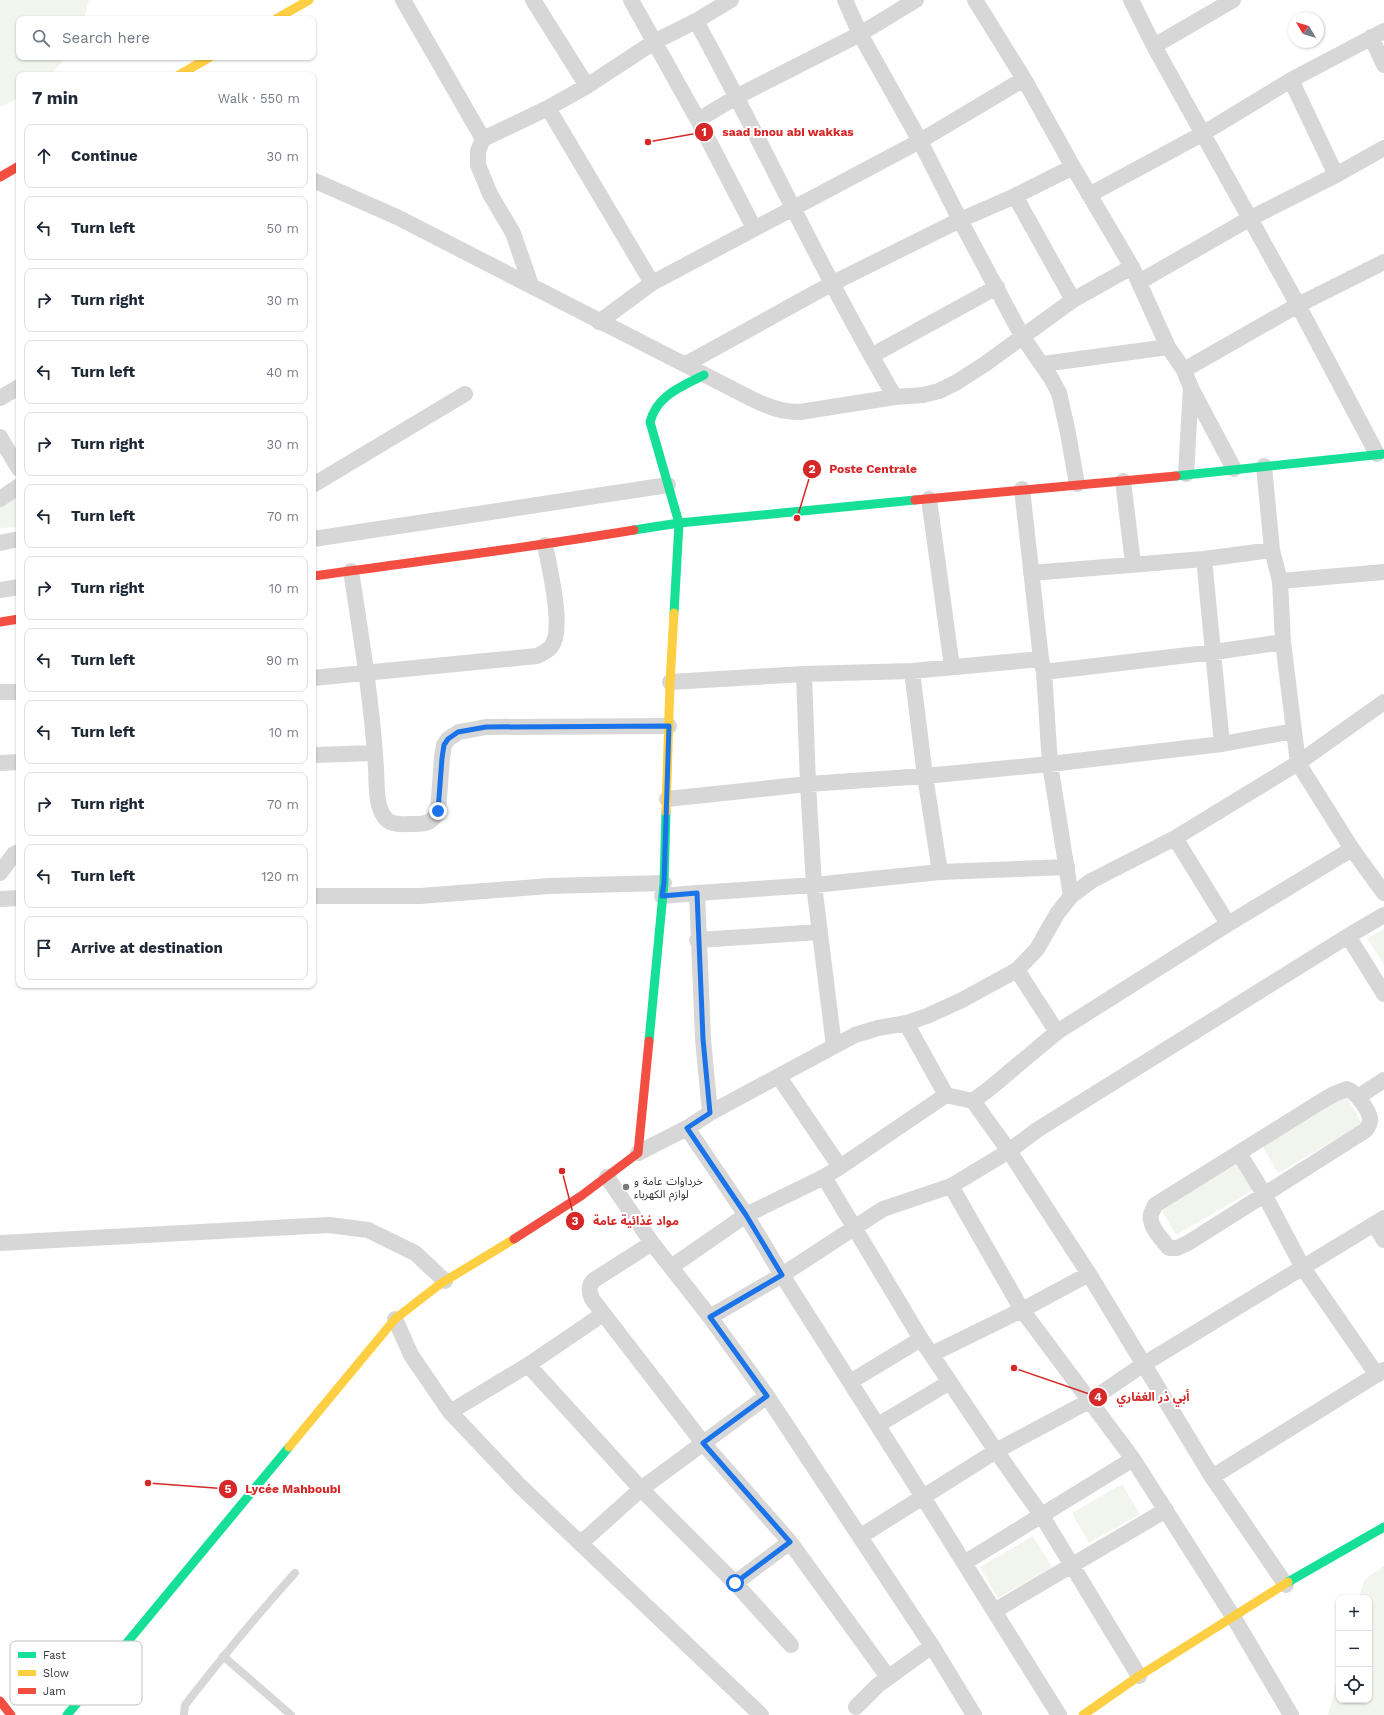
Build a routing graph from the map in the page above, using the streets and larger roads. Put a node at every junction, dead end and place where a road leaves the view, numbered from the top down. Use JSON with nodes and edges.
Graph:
{"nodes":[{"id":1,"x":309,"y":0,"type":"edge"},
{"id":2,"x":403,"y":0,"type":"edge"},
{"id":3,"x":533,"y":0,"type":"edge"},
{"id":4,"x":631,"y":0,"type":"edge"},
{"id":5,"x":731,"y":0,"type":"edge"},
{"id":6,"x":845,"y":0,"type":"edge"},
{"id":7,"x":916,"y":0,"type":"edge"},
{"id":8,"x":975,"y":0,"type":"edge"},
{"id":9,"x":1131,"y":0,"type":"edge"},
{"id":10,"x":1233,"y":0,"type":"edge"},
{"id":11,"x":281,"y":16,"type":"edge"},
{"id":12,"x":696,"y":21,"type":"junction"},
{"id":13,"x":860,"y":34,"type":"junction"},
{"id":14,"x":1377,"y":34,"type":"edge"},
{"id":15,"x":654,"y":42,"type":"junction"},
{"id":16,"x":1154,"y":46,"type":"junction"},
{"id":17,"x":205,"y":60,"type":"edge"},
{"id":18,"x":1384,"y":65,"type":"edge"},
{"id":19,"x":184,"y":72,"type":"edge"},
{"id":20,"x":1024,"y":79,"type":"junction"},
{"id":21,"x":1291,"y":80,"type":"junction"},
{"id":22,"x":587,"y":86,"type":"junction"},
{"id":23,"x":738,"y":96,"type":"junction"},
{"id":24,"x":548,"y":108,"type":"junction"},
{"id":25,"x":698,"y":120,"type":"junction"},
{"id":26,"x":1202,"y":134,"type":"junction"},
{"id":27,"x":484,"y":139,"type":"junction"},
{"id":28,"x":920,"y":141,"type":"junction"},
{"id":29,"x":1384,"y":148,"type":"edge"},
{"id":30,"x":1073,"y":167,"type":"junction"},
{"id":31,"x":16,"y":168,"type":"edge"},
{"id":32,"x":1336,"y":175,"type":"junction"},
{"id":33,"x":0,"y":177,"type":"edge"},
{"id":34,"x":316,"y":181,"type":"edge"},
{"id":35,"x":1089,"y":195,"type":"junction"},
{"id":36,"x":1015,"y":196,"type":"junction"},
{"id":37,"x":794,"y":209,"type":"junction"},
{"id":38,"x":1249,"y":219,"type":"junction"},
{"id":39,"x":960,"y":220,"type":"junction"},
{"id":40,"x":754,"y":228,"type":"junction"},
{"id":41,"x":1384,"y":262,"type":"edge"},
{"id":42,"x":1132,"y":267,"type":"junction"},
{"id":43,"x":1139,"y":282,"type":"junction"},
{"id":44,"x":652,"y":283,"type":"junction"},
{"id":45,"x":833,"y":283,"type":"junction"},
{"id":46,"x":531,"y":285,"type":"junction"},
{"id":47,"x":997,"y":286,"type":"junction"},
{"id":48,"x":1073,"y":300,"type":"junction"},
{"id":49,"x":1298,"y":305,"type":"junction"},
{"id":50,"x":599,"y":322,"type":"junction"},
{"id":51,"x":1022,"y":336,"type":"junction"},
{"id":52,"x":1168,"y":347,"type":"junction"},
{"id":53,"x":871,"y":356,"type":"junction"},
{"id":54,"x":686,"y":364,"type":"junction"},
{"id":55,"x":1043,"y":364,"type":"junction"},
{"id":56,"x":1184,"y":370,"type":"junction"},
{"id":57,"x":704,"y":375,"type":"junction"},
{"id":58,"x":1191,"y":388,"type":"junction"},
{"id":59,"x":16,"y":389,"type":"edge"},
{"id":60,"x":465,"y":394,"type":"dead end"},
{"id":61,"x":895,"y":397,"type":"junction"},
{"id":62,"x":0,"y":398,"type":"edge"},
{"id":63,"x":0,"y":439,"type":"edge"},
{"id":64,"x":1380,"y":454,"type":"edge"},
{"id":65,"x":16,"y":465,"type":"edge"},
{"id":66,"x":1264,"y":466,"type":"junction"},
{"id":67,"x":1234,"y":469,"type":"junction"},
{"id":68,"x":1186,"y":474,"type":"junction"},
{"id":69,"x":1124,"y":481,"type":"junction"},
{"id":70,"x":316,"y":483,"type":"edge"},
{"id":71,"x":1077,"y":484,"type":"junction"},
{"id":72,"x":668,"y":485,"type":"junction"},
{"id":73,"x":16,"y":488,"type":"edge"},
{"id":74,"x":1022,"y":489,"type":"junction"},
{"id":75,"x":0,"y":499,"type":"edge"},
{"id":76,"x":930,"y":499,"type":"junction"},
{"id":77,"x":679,"y":524,"type":"junction"},
{"id":78,"x":316,"y":539,"type":"edge"},
{"id":79,"x":16,"y":540,"type":"edge"},
{"id":80,"x":0,"y":543,"type":"edge"},
{"id":81,"x":545,"y":545,"type":"junction"},
{"id":82,"x":1272,"y":550,"type":"junction"},
{"id":83,"x":1204,"y":559,"type":"junction"},
{"id":84,"x":1133,"y":563,"type":"junction"},
{"id":85,"x":351,"y":571,"type":"junction"},
{"id":86,"x":1384,"y":572,"type":"edge"},
{"id":87,"x":1032,"y":573,"type":"junction"},
{"id":88,"x":316,"y":576,"type":"edge"},
{"id":89,"x":1280,"y":581,"type":"junction"},
{"id":90,"x":16,"y":587,"type":"edge"},
{"id":91,"x":0,"y":590,"type":"edge"},
{"id":92,"x":16,"y":619,"type":"edge"},
{"id":93,"x":0,"y":622,"type":"edge"},
{"id":94,"x":1283,"y":642,"type":"junction"},
{"id":95,"x":1214,"y":652,"type":"junction"},
{"id":96,"x":1043,"y":665,"type":"junction"},
{"id":97,"x":952,"y":667,"type":"junction"},
{"id":98,"x":912,"y":671,"type":"junction"},
{"id":99,"x":366,"y":672,"type":"junction"},
{"id":100,"x":804,"y":674,"type":"junction"},
{"id":101,"x":316,"y":678,"type":"edge"},
{"id":102,"x":670,"y":682,"type":"junction"},
{"id":103,"x":0,"y":692,"type":"edge"},
{"id":104,"x":16,"y":692,"type":"edge"},
{"id":105,"x":1384,"y":702,"type":"edge"},
{"id":106,"x":669,"y":726,"type":"junction"},
{"id":107,"x":1294,"y":731,"type":"junction"},
{"id":108,"x":1222,"y":744,"type":"junction"},
{"id":109,"x":375,"y":753,"type":"junction"},
{"id":110,"x":316,"y":755,"type":"edge"},
{"id":111,"x":16,"y":762,"type":"edge"},
{"id":112,"x":0,"y":763,"type":"edge"},
{"id":113,"x":1298,"y":763,"type":"junction"},
{"id":114,"x":1050,"y":764,"type":"junction"},
{"id":115,"x":925,"y":776,"type":"junction"},
{"id":116,"x":808,"y":784,"type":"junction"},
{"id":117,"x":667,"y":799,"type":"junction"},
{"id":118,"x":1176,"y":838,"type":"junction"},
{"id":119,"x":1352,"y":849,"type":"junction"},
{"id":120,"x":11,"y":853,"type":"edge"},
{"id":121,"x":1067,"y":867,"type":"junction"},
{"id":122,"x":940,"y":872,"type":"junction"},
{"id":123,"x":0,"y":873,"type":"edge"},
{"id":124,"x":814,"y":885,"type":"junction"},
{"id":125,"x":663,"y":890,"type":"junction"},
{"id":126,"x":697,"y":893,"type":"junction"},
{"id":127,"x":1384,"y":893,"type":"edge"},
{"id":128,"x":316,"y":896,"type":"edge"},
{"id":129,"x":1071,"y":896,"type":"junction"},
{"id":130,"x":16,"y":898,"type":"edge"},
{"id":131,"x":0,"y":899,"type":"edge"},
{"id":132,"x":1384,"y":915,"type":"edge"},
{"id":133,"x":1228,"y":924,"type":"junction"},
{"id":134,"x":820,"y":932,"type":"junction"},
{"id":135,"x":1348,"y":936,"type":"junction"},
{"id":136,"x":697,"y":940,"type":"junction"},
{"id":137,"x":1017,"y":970,"type":"junction"},
{"id":138,"x":1384,"y":994,"type":"edge"},
{"id":139,"x":906,"y":1023,"type":"junction"},
{"id":140,"x":1056,"y":1032,"type":"junction"},
{"id":141,"x":834,"y":1046,"type":"junction"},
{"id":142,"x":779,"y":1076,"type":"junction"},
{"id":143,"x":1384,"y":1080,"type":"edge"},
{"id":144,"x":946,"y":1095,"type":"junction"},
{"id":145,"x":1358,"y":1097,"type":"junction"},
{"id":146,"x":973,"y":1101,"type":"junction"},
{"id":147,"x":710,"y":1113,"type":"junction"},
{"id":148,"x":687,"y":1128,"type":"junction"},
{"id":149,"x":1009,"y":1151,"type":"junction"},
{"id":150,"x":638,"y":1153,"type":"junction"},
{"id":151,"x":1239,"y":1153,"type":"junction"},
{"id":152,"x":840,"y":1167,"type":"junction"},
{"id":153,"x":607,"y":1177,"type":"junction"},
{"id":154,"x":824,"y":1177,"type":"junction"},
{"id":155,"x":951,"y":1186,"type":"junction"},
{"id":156,"x":1264,"y":1194,"type":"junction"},
{"id":157,"x":746,"y":1215,"type":"junction"},
{"id":158,"x":1379,"y":1221,"type":"edge"},
{"id":159,"x":855,"y":1226,"type":"junction"},
{"id":160,"x":1384,"y":1240,"type":"edge"},
{"id":161,"x":0,"y":1243,"type":"edge"},
{"id":162,"x":652,"y":1243,"type":"junction"},
{"id":163,"x":671,"y":1267,"type":"junction"},
{"id":164,"x":1303,"y":1268,"type":"junction"},
{"id":165,"x":1089,"y":1274,"type":"junction"},
{"id":166,"x":782,"y":1275,"type":"junction"},
{"id":167,"x":445,"y":1281,"type":"junction"},
{"id":168,"x":1022,"y":1310,"type":"junction"},
{"id":169,"x":603,"y":1314,"type":"junction"},
{"id":170,"x":710,"y":1317,"type":"junction"},
{"id":171,"x":395,"y":1319,"type":"junction"},
{"id":172,"x":921,"y":1339,"type":"junction"},
{"id":173,"x":932,"y":1354,"type":"junction"},
{"id":174,"x":1144,"y":1364,"type":"junction"},
{"id":175,"x":528,"y":1365,"type":"junction"},
{"id":176,"x":1380,"y":1373,"type":"edge"},
{"id":177,"x":850,"y":1382,"type":"junction"},
{"id":178,"x":950,"y":1382,"type":"junction"},
{"id":179,"x":767,"y":1396,"type":"junction"},
{"id":180,"x":1091,"y":1400,"type":"junction"},
{"id":181,"x":450,"y":1412,"type":"junction"},
{"id":182,"x":878,"y":1425,"type":"junction"},
{"id":183,"x":703,"y":1443,"type":"junction"},
{"id":184,"x":996,"y":1451,"type":"junction"},
{"id":185,"x":1133,"y":1459,"type":"junction"},
{"id":186,"x":1212,"y":1477,"type":"junction"},
{"id":187,"x":641,"y":1489,"type":"junction"},
{"id":188,"x":923,"y":1496,"type":"junction"},
{"id":189,"x":1166,"y":1510,"type":"junction"},
{"id":190,"x":1042,"y":1516,"type":"junction"},
{"id":191,"x":1384,"y":1527,"type":"edge"},
{"id":192,"x":861,"y":1536,"type":"junction"},
{"id":193,"x":790,"y":1542,"type":"junction"},
{"id":194,"x":581,"y":1543,"type":"junction"},
{"id":195,"x":964,"y":1563,"type":"junction"},
{"id":196,"x":1071,"y":1566,"type":"junction"},
{"id":197,"x":735,"y":1583,"type":"junction"},
{"id":198,"x":1286,"y":1585,"type":"junction"},
{"id":199,"x":994,"y":1611,"type":"junction"},
{"id":200,"x":1234,"y":1618,"type":"junction"},
{"id":201,"x":128,"y":1641,"type":"edge"},
{"id":202,"x":791,"y":1645,"type":"dead end"},
{"id":203,"x":932,"y":1646,"type":"junction"},
{"id":204,"x":1139,"y":1676,"type":"junction"},
{"id":205,"x":888,"y":1677,"type":"junction"},
{"id":206,"x":0,"y":1701,"type":"edge"},
{"id":207,"x":75,"y":1705,"type":"edge"},
{"id":208,"x":856,"y":1707,"type":"dead end"},
{"id":209,"x":11,"y":1715,"type":"edge"},
{"id":210,"x":67,"y":1715,"type":"edge"},
{"id":211,"x":761,"y":1715,"type":"edge"},
{"id":212,"x":974,"y":1715,"type":"edge"},
{"id":213,"x":1059,"y":1715,"type":"edge"},
{"id":214,"x":1082,"y":1715,"type":"edge"},
{"id":215,"x":1291,"y":1715,"type":"edge"}],
"edges":[{"from":1,"to":11,"type":"street"},
{"from":2,"to":27,"type":"street"},
{"from":3,"to":22,"type":"street"},
{"from":4,"to":15,"type":"street"},
{"from":5,"to":12,"type":"street"},
{"from":6,"to":13,"type":"street"},
{"from":7,"to":13,"type":"street"},
{"from":8,"to":20,"type":"street"},
{"from":9,"to":16,"type":"street"},
{"from":10,"to":16,"type":"street"},
{"from":12,"to":15,"type":"street"},
{"from":12,"to":23,"type":"street"},
{"from":13,"to":23,"type":"street"},
{"from":13,"to":28,"type":"street"},
{"from":14,"to":18,"type":"street"},
{"from":14,"to":21,"type":"street"},
{"from":15,"to":22,"type":"street"},
{"from":15,"to":25,"type":"street"},
{"from":16,"to":26,"type":"street"},
{"from":17,"to":19,"type":"street"},
{"from":20,"to":28,"type":"street"},
{"from":20,"to":30,"type":"street"},
{"from":21,"to":26,"type":"street"},
{"from":21,"to":32,"type":"street"},
{"from":22,"to":24,"type":"street"},
{"from":23,"to":25,"type":"street"},
{"from":23,"to":37,"type":"street"},
{"from":24,"to":27,"type":"street"},
{"from":24,"to":44,"type":"street"},
{"from":25,"to":40,"type":"street"},
{"from":26,"to":35,"type":"street"},
{"from":26,"to":38,"type":"street"},
{"from":27,"to":46,"type":"street"},
{"from":28,"to":37,"type":"street"},
{"from":28,"to":39,"type":"street"},
{"from":29,"to":32,"type":"street"},
{"from":30,"to":35,"type":"street"},
{"from":30,"to":36,"type":"street"},
{"from":31,"to":33,"type":"street"},
{"from":32,"to":38,"type":"street"},
{"from":34,"to":46,"type":"street"},
{"from":35,"to":42,"type":"street"},
{"from":36,"to":39,"type":"street"},
{"from":36,"to":48,"type":"street"},
{"from":37,"to":40,"type":"street"},
{"from":37,"to":45,"type":"street"},
{"from":38,"to":43,"type":"street"},
{"from":38,"to":49,"type":"street"},
{"from":39,"to":45,"type":"street"},
{"from":39,"to":47,"type":"street"},
{"from":40,"to":44,"type":"street"},
{"from":41,"to":49,"type":"street"},
{"from":42,"to":43,"type":"street"},
{"from":42,"to":48,"type":"street"},
{"from":43,"to":52,"type":"street"},
{"from":44,"to":50,"type":"street"},
{"from":45,"to":53,"type":"street"},
{"from":45,"to":54,"type":"street"},
{"from":46,"to":50,"type":"street"},
{"from":47,"to":51,"type":"street"},
{"from":47,"to":53,"type":"street"},
{"from":48,"to":51,"type":"street"},
{"from":49,"to":56,"type":"street"},
{"from":49,"to":64,"type":"street"},
{"from":50,"to":54,"type":"street"},
{"from":51,"to":55,"type":"street"},
{"from":51,"to":61,"type":"street"},
{"from":52,"to":55,"type":"street"},
{"from":52,"to":56,"type":"street"},
{"from":53,"to":61,"type":"street"},
{"from":54,"to":57,"type":"street"},
{"from":55,"to":71,"type":"street"},
{"from":56,"to":58,"type":"street"},
{"from":57,"to":61,"type":"street"},
{"from":57,"to":72,"type":"street"},
{"from":58,"to":67,"type":"street"},
{"from":58,"to":68,"type":"street"},
{"from":59,"to":62,"type":"street"},
{"from":60,"to":70,"type":"street"},
{"from":63,"to":65,"type":"street"},
{"from":64,"to":66,"type":"street"},
{"from":66,"to":67,"type":"street"},
{"from":66,"to":82,"type":"street"},
{"from":67,"to":68,"type":"street"},
{"from":68,"to":69,"type":"street"},
{"from":69,"to":71,"type":"street"},
{"from":69,"to":84,"type":"street"},
{"from":71,"to":74,"type":"street"},
{"from":72,"to":77,"type":"street"},
{"from":72,"to":78,"type":"street"},
{"from":73,"to":75,"type":"street"},
{"from":74,"to":76,"type":"street"},
{"from":74,"to":87,"type":"street"},
{"from":76,"to":77,"type":"street"},
{"from":76,"to":97,"type":"street"},
{"from":77,"to":81,"type":"street"},
{"from":77,"to":102,"type":"street"},
{"from":79,"to":80,"type":"street"},
{"from":81,"to":85,"type":"street"},
{"from":81,"to":99,"type":"street"},
{"from":82,"to":83,"type":"street"},
{"from":82,"to":89,"type":"street"},
{"from":83,"to":84,"type":"street"},
{"from":83,"to":95,"type":"street"},
{"from":84,"to":87,"type":"street"},
{"from":85,"to":88,"type":"street"},
{"from":85,"to":99,"type":"street"},
{"from":86,"to":89,"type":"street"},
{"from":87,"to":96,"type":"street"},
{"from":89,"to":94,"type":"street"},
{"from":90,"to":91,"type":"street"},
{"from":92,"to":93,"type":"street"},
{"from":94,"to":95,"type":"street"},
{"from":94,"to":107,"type":"street"},
{"from":95,"to":96,"type":"street"},
{"from":95,"to":108,"type":"street"},
{"from":96,"to":97,"type":"street"},
{"from":96,"to":114,"type":"street"},
{"from":97,"to":98,"type":"street"},
{"from":98,"to":100,"type":"street"},
{"from":98,"to":115,"type":"street"},
{"from":99,"to":101,"type":"street"},
{"from":99,"to":109,"type":"street"},
{"from":100,"to":102,"type":"street"},
{"from":100,"to":116,"type":"street"},
{"from":102,"to":106,"type":"street"},
{"from":103,"to":104,"type":"street"},
{"from":105,"to":113,"type":"street"},
{"from":106,"to":109,"type":"street"},
{"from":106,"to":117,"type":"street"},
{"from":107,"to":108,"type":"street"},
{"from":107,"to":113,"type":"street"},
{"from":108,"to":114,"type":"street"},
{"from":109,"to":110,"type":"street"},
{"from":111,"to":112,"type":"street"},
{"from":113,"to":118,"type":"street"},
{"from":113,"to":119,"type":"street"},
{"from":114,"to":115,"type":"street"},
{"from":114,"to":121,"type":"street"},
{"from":115,"to":116,"type":"street"},
{"from":115,"to":122,"type":"street"},
{"from":116,"to":117,"type":"street"},
{"from":116,"to":124,"type":"street"},
{"from":117,"to":125,"type":"street"},
{"from":118,"to":129,"type":"street"},
{"from":118,"to":133,"type":"street"},
{"from":119,"to":127,"type":"street"},
{"from":119,"to":133,"type":"street"},
{"from":120,"to":123,"type":"street"},
{"from":121,"to":122,"type":"street"},
{"from":121,"to":129,"type":"street"},
{"from":122,"to":124,"type":"street"},
{"from":124,"to":126,"type":"street"},
{"from":124,"to":134,"type":"street"},
{"from":125,"to":126,"type":"street"},
{"from":125,"to":128,"type":"street"},
{"from":125,"to":150,"type":"street"},
{"from":126,"to":136,"type":"street"},
{"from":129,"to":137,"type":"street"},
{"from":130,"to":131,"type":"street"},
{"from":132,"to":135,"type":"street"},
{"from":133,"to":140,"type":"street"},
{"from":134,"to":136,"type":"street"},
{"from":134,"to":141,"type":"street"},
{"from":135,"to":138,"type":"street"},
{"from":135,"to":149,"type":"street"},
{"from":136,"to":147,"type":"street"},
{"from":137,"to":139,"type":"street"},
{"from":137,"to":140,"type":"street"},
{"from":139,"to":141,"type":"street"},
{"from":139,"to":144,"type":"street"},
{"from":140,"to":146,"type":"street"},
{"from":141,"to":142,"type":"street"},
{"from":142,"to":147,"type":"street"},
{"from":142,"to":152,"type":"street"},
{"from":143,"to":145,"type":"street"},
{"from":144,"to":146,"type":"street"},
{"from":144,"to":152,"type":"street"},
{"from":145,"to":151,"type":"street"},
{"from":145,"to":156,"type":"street"},
{"from":146,"to":149,"type":"street"},
{"from":147,"to":148,"type":"street"},
{"from":148,"to":150,"type":"street"},
{"from":148,"to":157,"type":"street"},
{"from":149,"to":155,"type":"street"},
{"from":149,"to":165,"type":"street"},
{"from":150,"to":153,"type":"street"},
{"from":151,"to":156,"type":"street"},
{"from":151,"to":156,"type":"street"},
{"from":152,"to":154,"type":"street"},
{"from":153,"to":162,"type":"street"},
{"from":153,"to":167,"type":"street"},
{"from":154,"to":157,"type":"street"},
{"from":154,"to":159,"type":"street"},
{"from":155,"to":159,"type":"street"},
{"from":155,"to":168,"type":"street"},
{"from":156,"to":164,"type":"street"},
{"from":157,"to":163,"type":"street"},
{"from":157,"to":166,"type":"street"},
{"from":158,"to":160,"type":"street"},
{"from":158,"to":164,"type":"street"},
{"from":159,"to":166,"type":"street"},
{"from":159,"to":172,"type":"street"},
{"from":161,"to":167,"type":"street"},
{"from":162,"to":163,"type":"street"},
{"from":162,"to":169,"type":"street"},
{"from":163,"to":170,"type":"street"},
{"from":164,"to":174,"type":"street"},
{"from":164,"to":176,"type":"street"},
{"from":165,"to":168,"type":"street"},
{"from":165,"to":174,"type":"street"},
{"from":166,"to":170,"type":"street"},
{"from":166,"to":177,"type":"street"},
{"from":167,"to":171,"type":"street"},
{"from":168,"to":173,"type":"street"},
{"from":168,"to":180,"type":"street"},
{"from":169,"to":175,"type":"street"},
{"from":169,"to":183,"type":"street"},
{"from":170,"to":179,"type":"street"},
{"from":171,"to":181,"type":"street"},
{"from":171,"to":201,"type":"street"},
{"from":172,"to":173,"type":"street"},
{"from":172,"to":177,"type":"street"},
{"from":173,"to":178,"type":"street"},
{"from":174,"to":180,"type":"street"},
{"from":174,"to":186,"type":"street"},
{"from":175,"to":181,"type":"street"},
{"from":175,"to":187,"type":"street"},
{"from":176,"to":186,"type":"street"},
{"from":177,"to":182,"type":"street"},
{"from":178,"to":182,"type":"street"},
{"from":178,"to":184,"type":"street"},
{"from":179,"to":183,"type":"street"},
{"from":179,"to":192,"type":"street"},
{"from":180,"to":184,"type":"street"},
{"from":180,"to":185,"type":"street"},
{"from":181,"to":194,"type":"street"},
{"from":182,"to":188,"type":"street"},
{"from":183,"to":187,"type":"street"},
{"from":183,"to":193,"type":"street"},
{"from":184,"to":188,"type":"street"},
{"from":184,"to":190,"type":"street"},
{"from":185,"to":189,"type":"street"},
{"from":185,"to":190,"type":"street"},
{"from":186,"to":198,"type":"street"},
{"from":187,"to":194,"type":"street"},
{"from":187,"to":197,"type":"street"},
{"from":188,"to":192,"type":"street"},
{"from":188,"to":195,"type":"street"},
{"from":189,"to":196,"type":"street"},
{"from":189,"to":200,"type":"street"},
{"from":190,"to":195,"type":"street"},
{"from":190,"to":196,"type":"street"},
{"from":191,"to":198,"type":"street"},
{"from":192,"to":203,"type":"street"},
{"from":193,"to":197,"type":"street"},
{"from":193,"to":205,"type":"street"},
{"from":194,"to":211,"type":"street"},
{"from":195,"to":199,"type":"street"},
{"from":196,"to":199,"type":"street"},
{"from":196,"to":204,"type":"street"},
{"from":197,"to":202,"type":"street"},
{"from":198,"to":200,"type":"street"},
{"from":199,"to":213,"type":"street"},
{"from":200,"to":204,"type":"street"},
{"from":200,"to":215,"type":"street"},
{"from":203,"to":205,"type":"street"},
{"from":203,"to":212,"type":"street"},
{"from":204,"to":214,"type":"street"},
{"from":205,"to":208,"type":"street"},
{"from":206,"to":209,"type":"street"},
{"from":207,"to":210,"type":"street"}]}
